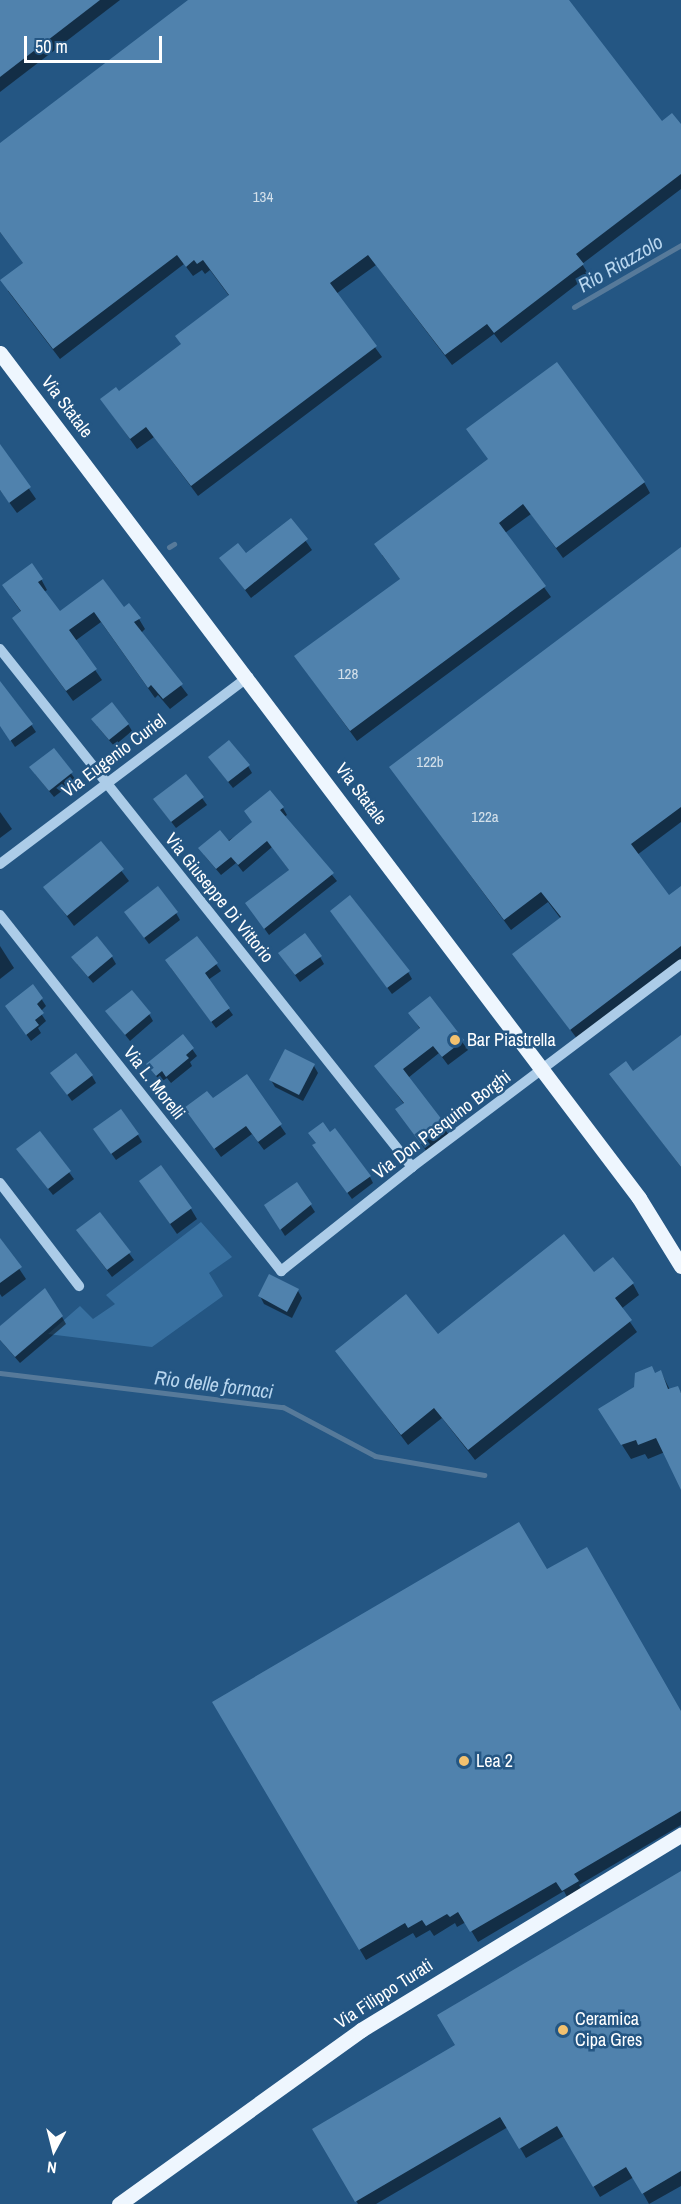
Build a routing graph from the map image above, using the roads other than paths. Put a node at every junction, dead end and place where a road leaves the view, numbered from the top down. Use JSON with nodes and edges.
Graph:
{"nodes":[{"id":1,"x":0,"y":353,"type":"edge"},
{"id":2,"x":0,"y":649,"type":"edge"},
{"id":3,"x":248,"y":677,"type":"junction"},
{"id":4,"x":105,"y":782,"type":"junction"},
{"id":5,"x":0,"y":864,"type":"edge"},
{"id":6,"x":0,"y":915,"type":"edge"},
{"id":7,"x":681,"y":964,"type":"edge"},
{"id":8,"x":543,"y":1070,"type":"junction"},
{"id":9,"x":412,"y":1167,"type":"junction"},
{"id":10,"x":0,"y":1183,"type":"edge"},
{"id":11,"x":681,"y":1266,"type":"edge"},
{"id":12,"x":281,"y":1271,"type":"joint"},
{"id":13,"x":79,"y":1286,"type":"dead end"},
{"id":14,"x":681,"y":1836,"type":"edge"},
{"id":15,"x":119,"y":2204,"type":"edge"}],
"edges":[{"from":1,"to":3,"type":"main road","name":"Via Statale"},
{"from":2,"to":4,"type":"street","name":"Via Giuseppe Di Vittorio"},
{"from":3,"to":4,"type":"street","name":"Via Eugenio Curiel"},
{"from":3,"to":8,"type":"main road","name":"Via Statale"},
{"from":4,"to":5,"type":"street","name":"Via Eugenio Curiel"},
{"from":4,"to":9,"type":"street","name":"Via Giuseppe Di Vittorio"},
{"from":6,"to":12,"type":"street","name":"Via L. Morelli"},
{"from":7,"to":8,"type":"street","name":"Via Don Pasquino Borghi"},
{"from":8,"to":9,"type":"street","name":"Via Don Pasquino Borghi"},
{"from":8,"to":11,"type":"main road","name":"Via Statale"},
{"from":9,"to":12,"type":"street","name":"Via Don Pasquino Borghi"},
{"from":10,"to":13,"type":"street"},
{"from":14,"to":15,"type":"main road","name":"Via Filippo Turati"}]}
